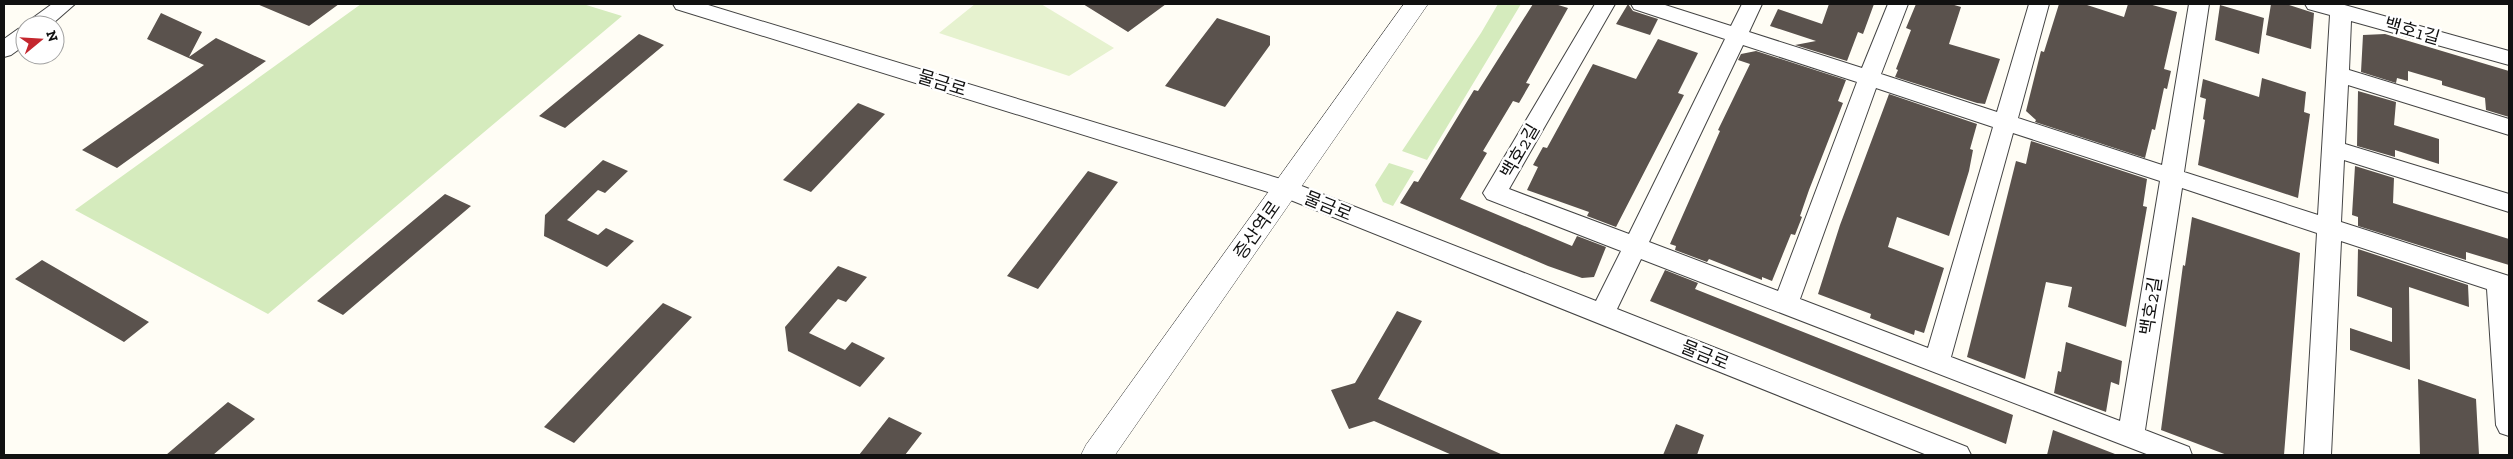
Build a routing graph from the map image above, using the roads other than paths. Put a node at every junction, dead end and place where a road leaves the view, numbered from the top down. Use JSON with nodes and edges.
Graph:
{"nodes":[{"id":1,"x":65,"y":4,"type":"edge"},
{"id":2,"x":684,"y":4,"type":"edge"},
{"id":3,"x":1416,"y":4,"type":"edge"},
{"id":4,"x":1605,"y":4,"type":"edge"},
{"id":5,"x":1641,"y":4,"type":"edge"},
{"id":6,"x":1752,"y":4,"type":"edge"},
{"id":7,"x":1898,"y":4,"type":"edge"},
{"id":8,"x":2039,"y":4,"type":"edge"},
{"id":9,"x":2199,"y":4,"type":"edge"},
{"id":10,"x":2315,"y":4,"type":"edge"},
{"id":11,"x":2340,"y":11,"type":"junction"},
{"id":12,"x":50,"y":15,"type":"edge"},
{"id":13,"x":1736,"y":35,"type":"junction"},
{"id":14,"x":15,"y":42,"type":"edge"},
{"id":15,"x":4,"y":50,"type":"edge"},
{"id":16,"x":2509,"y":58,"type":"edge"},
{"id":17,"x":2336,"y":74,"type":"junction"},
{"id":18,"x":1869,"y":78,"type":"junction"},
{"id":19,"x":2006,"y":122,"type":"junction"},
{"id":20,"x":2509,"y":127,"type":"edge"},
{"id":21,"x":2332,"y":148,"type":"junction"},
{"id":22,"x":2171,"y":176,"type":"junction"},
{"id":23,"x":1286,"y":189,"type":"junction"},
{"id":24,"x":2509,"y":203,"type":"edge"},
{"id":25,"x":2328,"y":227,"type":"junction"},
{"id":26,"x":1636,"y":247,"type":"junction"},
{"id":27,"x":2504,"y":284,"type":"edge"},
{"id":28,"x":1786,"y":304,"type":"junction"},
{"id":29,"x":1602,"y":314,"type":"junction"},
{"id":30,"x":1937,"y":362,"type":"junction"},
{"id":31,"x":2509,"y":425,"type":"edge"},
{"id":32,"x":2131,"y":437,"type":"junction"},
{"id":33,"x":1097,"y":455,"type":"edge"},
{"id":34,"x":1957,"y":455,"type":"edge"},
{"id":35,"x":2179,"y":455,"type":"edge"},
{"id":36,"x":2317,"y":455,"type":"edge"}],
"edges":[{"from":1,"to":12,"type":"street"},
{"from":2,"to":23,"type":"street","name":"물금로"},
{"from":3,"to":23,"type":"street","name":"증산역로"},
{"from":4,"to":26,"type":"street","name":"백호2길"},
{"from":5,"to":13,"type":"street"},
{"from":6,"to":13,"type":"street"},
{"from":7,"to":18,"type":"street"},
{"from":8,"to":19,"type":"street"},
{"from":9,"to":22,"type":"street","name":"백호2길"},
{"from":10,"to":11,"type":"street","name":"백호1길"},
{"from":11,"to":16,"type":"street","name":"백호1길"},
{"from":11,"to":17,"type":"street"},
{"from":13,"to":18,"type":"street"},
{"from":13,"to":26,"type":"street"},
{"from":14,"to":15,"type":"street"},
{"from":17,"to":20,"type":"street"},
{"from":17,"to":21,"type":"street"},
{"from":18,"to":19,"type":"street"},
{"from":18,"to":28,"type":"street"},
{"from":19,"to":22,"type":"street"},
{"from":19,"to":30,"type":"street"},
{"from":21,"to":24,"type":"street"},
{"from":21,"to":25,"type":"street"},
{"from":22,"to":25,"type":"street"},
{"from":22,"to":32,"type":"street","name":"백호2길"},
{"from":23,"to":29,"type":"street","name":"물금로"},
{"from":23,"to":33,"type":"street","name":"증산역로"},
{"from":25,"to":27,"type":"street"},
{"from":25,"to":36,"type":"street"},
{"from":26,"to":28,"type":"street","name":"백호2길"},
{"from":26,"to":29,"type":"street"},
{"from":27,"to":31,"type":"street"},
{"from":28,"to":30,"type":"street","name":"백호2길"},
{"from":29,"to":34,"type":"street","name":"물금로"},
{"from":30,"to":32,"type":"street","name":"백호2길"},
{"from":32,"to":35,"type":"street","name":"백호2길"}]}
